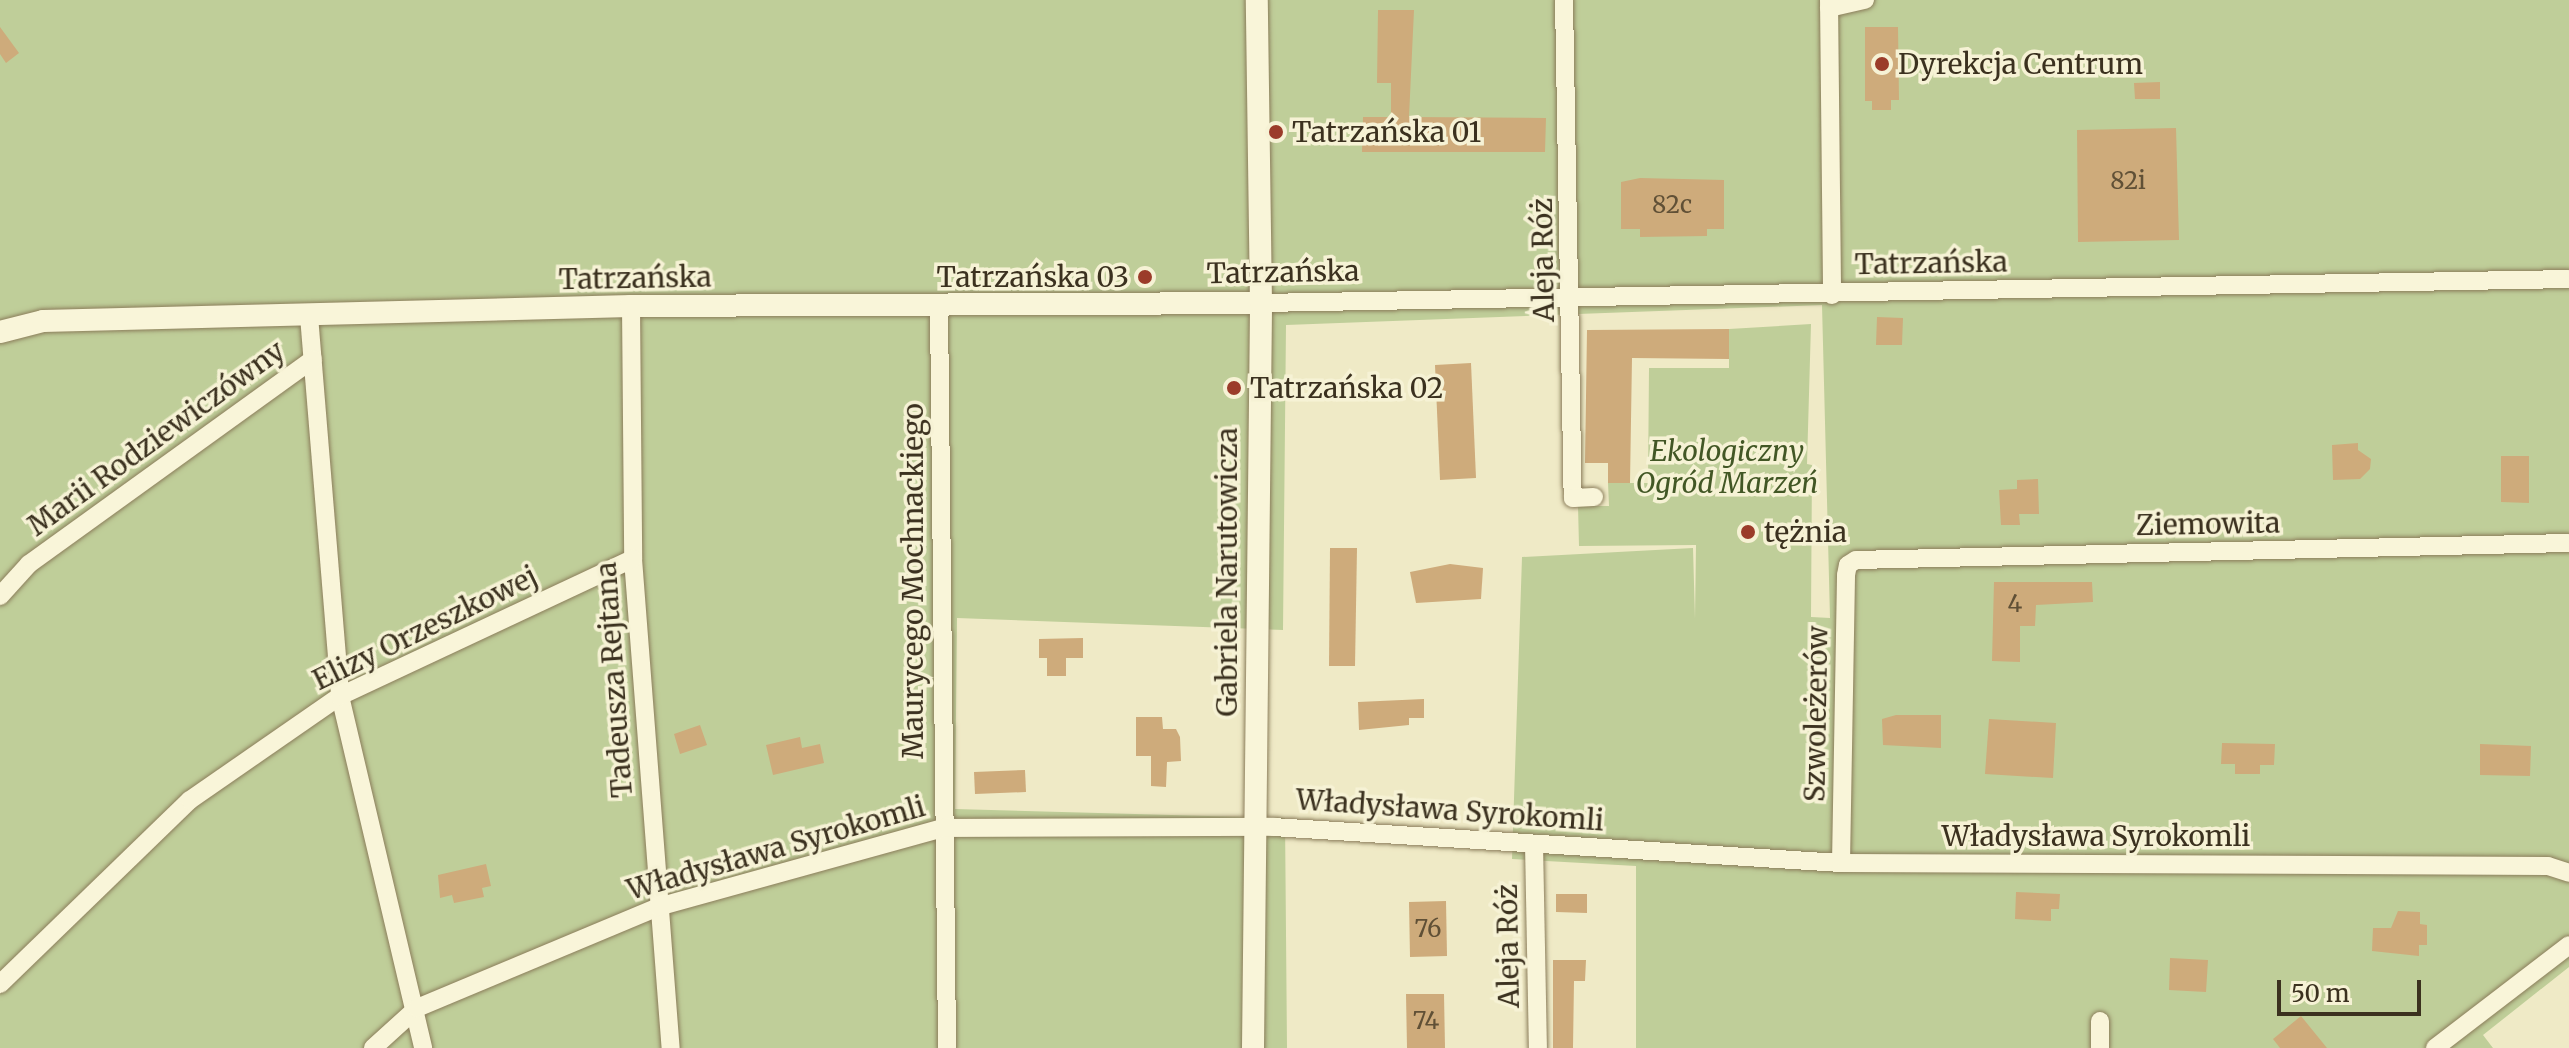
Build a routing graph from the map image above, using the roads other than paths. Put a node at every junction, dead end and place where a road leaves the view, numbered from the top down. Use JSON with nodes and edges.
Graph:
{"nodes":[{"id":1,"x":1257,"y":0,"type":"edge"},
{"id":2,"x":1564,"y":0,"type":"edge"},
{"id":3,"x":1865,"y":0,"type":"edge"},
{"id":4,"x":1829,"y":4,"type":"edge"},
{"id":5,"x":2569,"y":279,"type":"edge"},
{"id":6,"x":1832,"y":295,"type":"junction"},
{"id":7,"x":1573,"y":297,"type":"junction"},
{"id":8,"x":1261,"y":303,"type":"junction"},
{"id":9,"x":631,"y":306,"type":"junction"},
{"id":10,"x":939,"y":306,"type":"junction"},
{"id":11,"x":309,"y":316,"type":"junction"},
{"id":12,"x":0,"y":332,"type":"edge"},
{"id":13,"x":313,"y":359,"type":"junction"},
{"id":14,"x":1594,"y":497,"type":"dead end"},
{"id":15,"x":2569,"y":543,"type":"edge"},
{"id":16,"x":633,"y":559,"type":"junction"},
{"id":17,"x":1848,"y":565,"type":"joint"},
{"id":18,"x":0,"y":596,"type":"edge"},
{"id":19,"x":340,"y":696,"type":"junction"},
{"id":20,"x":1256,"y":826,"type":"junction"},
{"id":21,"x":943,"y":828,"type":"junction"},
{"id":22,"x":1534,"y":844,"type":"junction"},
{"id":23,"x":1841,"y":863,"type":"junction"},
{"id":24,"x":2569,"y":873,"type":"edge"},
{"id":25,"x":658,"y":907,"type":"junction"},
{"id":26,"x":2569,"y":945,"type":"edge"},
{"id":27,"x":0,"y":984,"type":"edge"},
{"id":28,"x":417,"y":1008,"type":"junction"},
{"id":29,"x":2100,"y":1021,"type":"dead end"},
{"id":30,"x":373,"y":1048,"type":"edge"},
{"id":31,"x":423,"y":1048,"type":"edge"},
{"id":32,"x":671,"y":1048,"type":"edge"},
{"id":33,"x":947,"y":1048,"type":"edge"},
{"id":34,"x":1253,"y":1048,"type":"edge"},
{"id":35,"x":1538,"y":1048,"type":"edge"},
{"id":36,"x":2100,"y":1048,"type":"edge"},
{"id":37,"x":2435,"y":1048,"type":"edge"}],
"edges":[{"from":1,"to":8,"type":"street","name":"Gabriela Narutowicza"},
{"from":2,"to":7,"type":"street","name":"Aleja Róż"},
{"from":3,"to":4,"type":"street"},
{"from":4,"to":6,"type":"street"},
{"from":5,"to":6,"type":"street","name":"Tatrzańska"},
{"from":6,"to":7,"type":"street","name":"Tatrzańska"},
{"from":7,"to":8,"type":"street","name":"Tatrzańska"},
{"from":7,"to":14,"type":"street","name":"Aleja Róż"},
{"from":8,"to":10,"type":"street","name":"Tatrzańska"},
{"from":8,"to":20,"type":"street","name":"Gabriela Narutowicza"},
{"from":9,"to":10,"type":"street","name":"Tatrzańska"},
{"from":9,"to":11,"type":"street","name":"Tatrzańska"},
{"from":9,"to":16,"type":"street","name":"Tadeusza Rejtana"},
{"from":10,"to":21,"type":"street","name":"Maurycego Mochnackiego"},
{"from":11,"to":12,"type":"street","name":"Tatrzańska"},
{"from":11,"to":13,"type":"street"},
{"from":13,"to":18,"type":"street","name":"Marii Rodziewiczówny"},
{"from":13,"to":19,"type":"street"},
{"from":15,"to":17,"type":"street","name":"Ziemowita"},
{"from":16,"to":19,"type":"street","name":"Elizy Orzeszkowej"},
{"from":16,"to":25,"type":"street","name":"Tadeusza Rejtana"},
{"from":17,"to":23,"type":"street","name":"Szwoleżerów"},
{"from":19,"to":27,"type":"street","name":"Elizy Orzeszkowej"},
{"from":19,"to":28,"type":"street"},
{"from":20,"to":21,"type":"street","name":"Władysława Syrokomli"},
{"from":20,"to":22,"type":"street","name":"Władysława Syrokomli"},
{"from":20,"to":34,"type":"street","name":"Gabriela Narutowicza"},
{"from":21,"to":25,"type":"street","name":"Władysława Syrokomli"},
{"from":21,"to":33,"type":"street","name":"Maurycego Mochnackiego"},
{"from":22,"to":23,"type":"street","name":"Władysława Syrokomli"},
{"from":22,"to":35,"type":"street","name":"Aleja Róż"},
{"from":23,"to":24,"type":"street","name":"Władysława Syrokomli"},
{"from":25,"to":28,"type":"street","name":"Władysława Syrokomli"},
{"from":25,"to":32,"type":"street","name":"Tadeusza Rejtana"},
{"from":26,"to":37,"type":"street"},
{"from":28,"to":30,"type":"street","name":"Władysława Syrokomli"},
{"from":28,"to":31,"type":"street"},
{"from":29,"to":36,"type":"street"}]}
